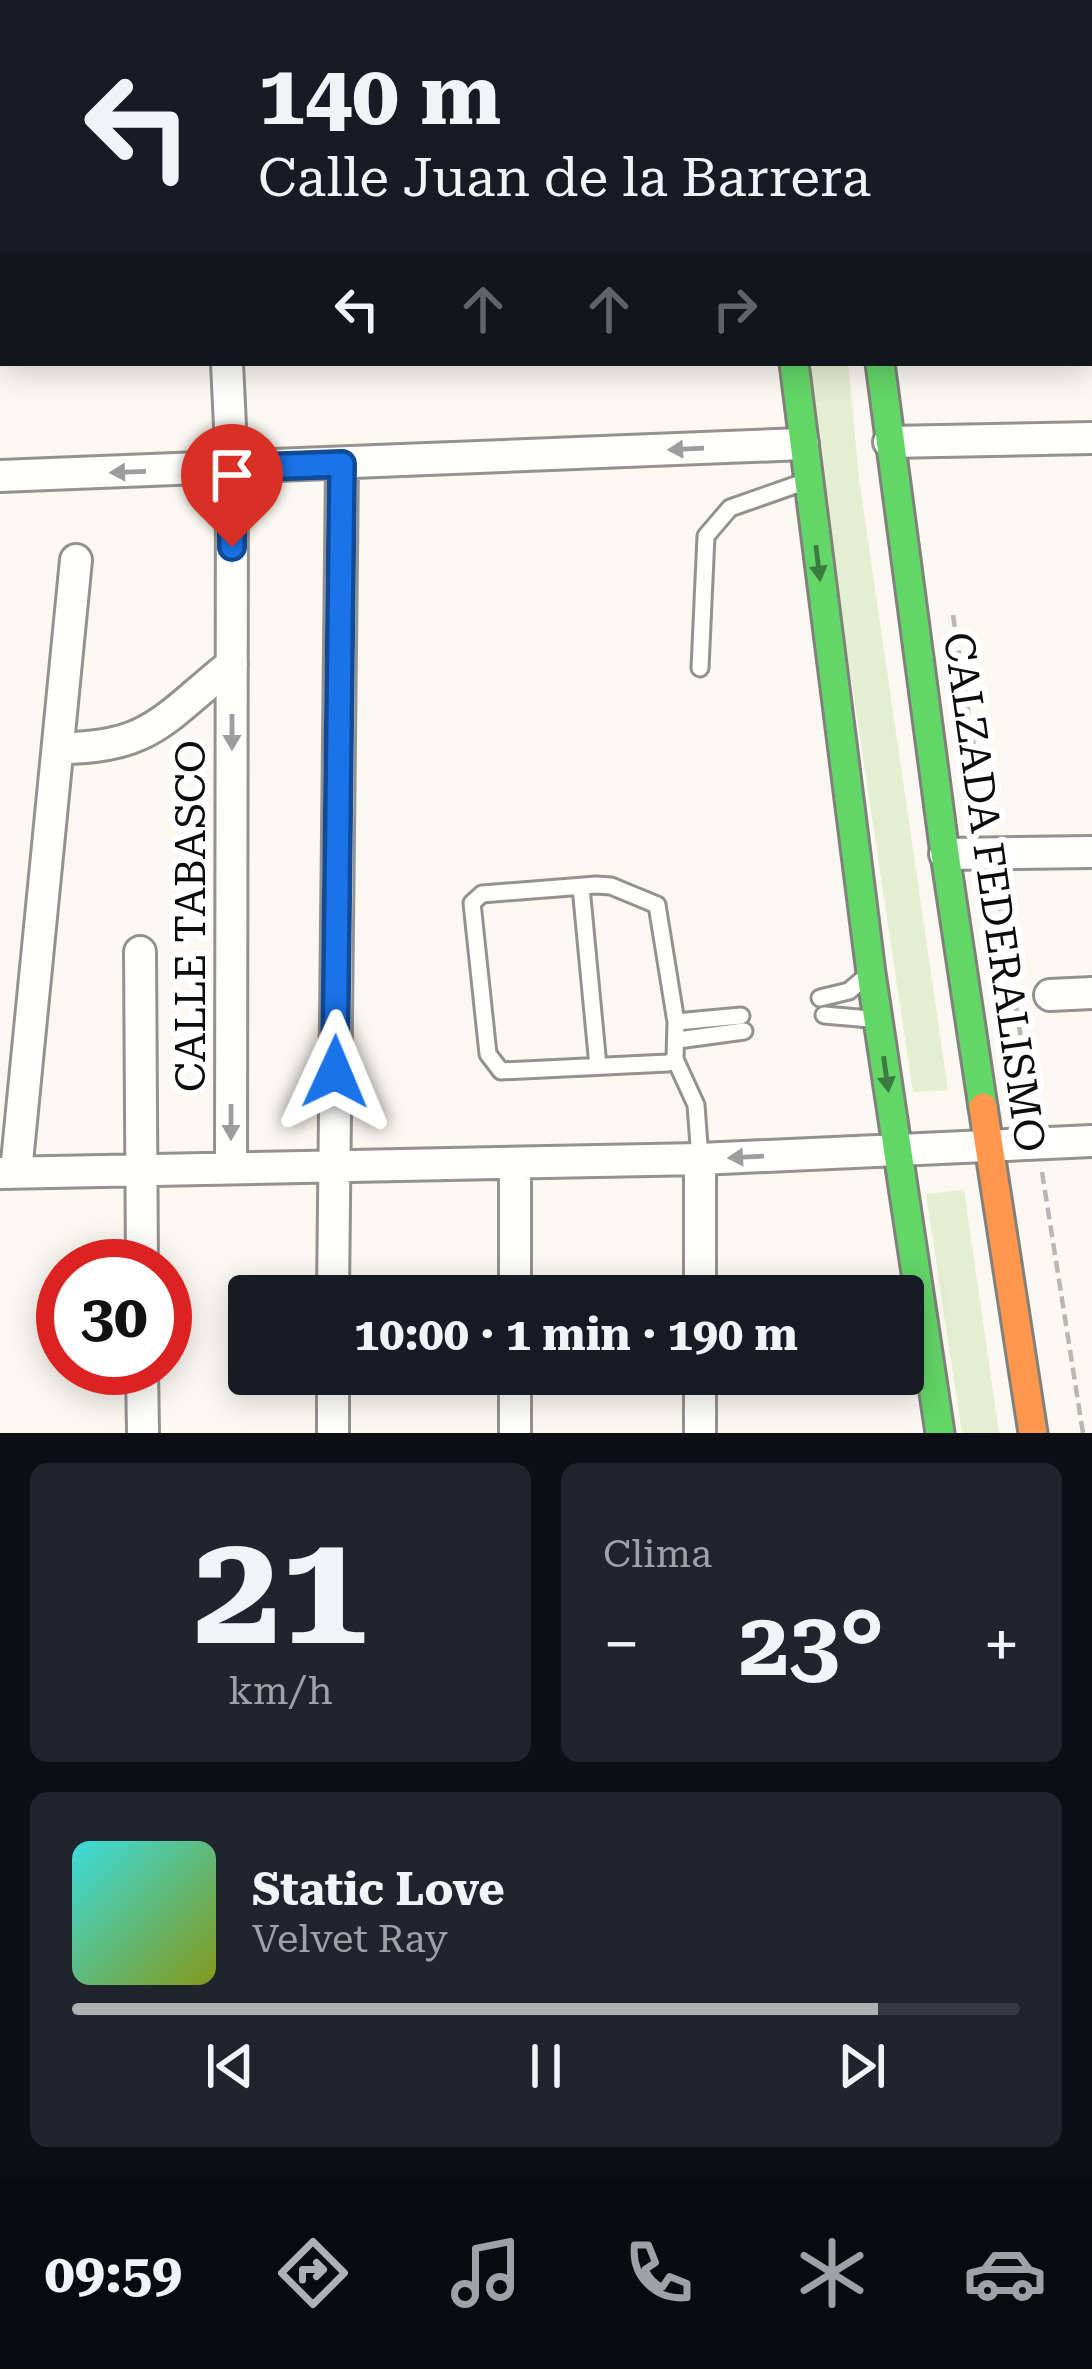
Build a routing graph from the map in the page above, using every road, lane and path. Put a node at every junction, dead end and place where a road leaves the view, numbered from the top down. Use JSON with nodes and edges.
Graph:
{"nodes":[{"id":1,"x":226,"y":366,"type":"edge"},
{"id":2,"x":794,"y":366,"type":"edge"},
{"id":3,"x":880,"y":366,"type":"edge"},
{"id":4,"x":1092,"y":438,"type":"edge"},
{"id":5,"x":889,"y":442,"type":"junction"},
{"id":6,"x":803,"y":445,"type":"junction"},
{"id":7,"x":342,"y":464,"type":"junction"},
{"id":8,"x":232,"y":468,"type":"junction"},
{"id":9,"x":0,"y":476,"type":"edge"},
{"id":10,"x":807,"y":481,"type":"junction"},
{"id":11,"x":76,"y":560,"type":"dead end"},
{"id":12,"x":951,"y":602,"type":"dead end"},
{"id":13,"x":232,"y":664,"type":"junction"},
{"id":14,"x":700,"y":668,"type":"dead end"},
{"id":15,"x":58,"y":748,"type":"junction"},
{"id":16,"x":1092,"y":852,"type":"edge"},
{"id":17,"x":945,"y":854,"type":"junction"},
{"id":18,"x":992,"y":854,"type":"junction"},
{"id":19,"x":581,"y":887,"type":"junction"},
{"id":20,"x":140,"y":952,"type":"dead end"},
{"id":21,"x":872,"y":973,"type":"junction"},
{"id":22,"x":1092,"y":993,"type":"edge"},
{"id":23,"x":1050,"y":995,"type":"dead end"},
{"id":24,"x":879,"y":1021,"type":"junction"},
{"id":25,"x":742,"y":1024,"type":"dead end"},
{"id":26,"x":677,"y":1031,"type":"junction"},
{"id":27,"x":675,"y":1058,"type":"junction"},
{"id":28,"x":598,"y":1066,"type":"junction"},
{"id":29,"x":1092,"y":1141,"type":"edge"},
{"id":30,"x":1038,"y":1143,"type":"junction"},
{"id":31,"x":988,"y":1145,"type":"junction"},
{"id":32,"x":898,"y":1150,"type":"junction"},
{"id":33,"x":700,"y":1159,"type":"junction"},
{"id":34,"x":515,"y":1162,"type":"junction"},
{"id":35,"x":334,"y":1166,"type":"junction"},
{"id":36,"x":231,"y":1168,"type":"junction"},
{"id":37,"x":141,"y":1169,"type":"junction"},
{"id":38,"x":8,"y":1173,"type":"edge"},
{"id":39,"x":142,"y":1239,"type":"edge"},
{"id":40,"x":333,"y":1275,"type":"edge"},
{"id":41,"x":515,"y":1275,"type":"edge"},
{"id":42,"x":700,"y":1275,"type":"edge"},
{"id":43,"x":142,"y":1395,"type":"edge"},
{"id":44,"x":333,"y":1395,"type":"edge"},
{"id":45,"x":515,"y":1395,"type":"edge"},
{"id":46,"x":700,"y":1395,"type":"edge"},
{"id":47,"x":143,"y":1433,"type":"edge"},
{"id":48,"x":333,"y":1433,"type":"edge"},
{"id":49,"x":515,"y":1433,"type":"edge"},
{"id":50,"x":700,"y":1433,"type":"edge"},
{"id":51,"x":940,"y":1433,"type":"edge"},
{"id":52,"x":1033,"y":1433,"type":"edge"},
{"id":53,"x":1083,"y":1433,"type":"edge"}],
"edges":[{"from":1,"to":8,"type":"street","name":"CALLE TABASCO"},
{"from":2,"to":6,"type":"main road"},
{"from":3,"to":5,"type":"main road","name":"CALZADA FEDERALISMO"},
{"from":4,"to":5,"type":"street"},
{"from":5,"to":17,"type":"main road","name":"CALZADA FEDERALISMO"},
{"from":6,"to":7,"type":"street","one_way":true},
{"from":6,"to":10,"type":"main road"},
{"from":7,"to":8,"type":"street"},
{"from":7,"to":35,"type":"street"},
{"from":8,"to":9,"type":"street","one_way":true},
{"from":8,"to":13,"type":"street","name":"CALLE TABASCO"},
{"from":10,"to":14,"type":"lane"},
{"from":10,"to":21,"type":"main road","one_way":true},
{"from":11,"to":15,"type":"street"},
{"from":12,"to":18,"type":"path"},
{"from":13,"to":15,"type":"street","name":"CALLE TABASCO"},
{"from":13,"to":36,"type":"street","name":"CALLE TABASCO","one_way":true},
{"from":15,"to":38,"type":"street"},
{"from":16,"to":18,"type":"street"},
{"from":17,"to":18,"type":"street"},
{"from":17,"to":31,"type":"main road","name":"CALZADA FEDERALISMO"},
{"from":18,"to":30,"type":"path"},
{"from":19,"to":26,"type":"lane"},
{"from":19,"to":28,"type":"lane"},
{"from":19,"to":28,"type":"lane"},
{"from":20,"to":37,"type":"street"},
{"from":21,"to":24,"type":"main road"},
{"from":21,"to":24,"type":"lane"},
{"from":22,"to":23,"type":"street"},
{"from":24,"to":32,"type":"main road","one_way":true},
{"from":25,"to":26,"type":"lane"},
{"from":26,"to":27,"type":"lane"},
{"from":27,"to":28,"type":"lane"},
{"from":27,"to":33,"type":"lane"},
{"from":29,"to":30,"type":"street"},
{"from":30,"to":31,"type":"street"},
{"from":30,"to":53,"type":"path"},
{"from":31,"to":32,"type":"street"},
{"from":31,"to":52,"type":"main road","name":"CALZADA FEDERALISMO"},
{"from":32,"to":33,"type":"street","one_way":true},
{"from":32,"to":51,"type":"main road"},
{"from":33,"to":34,"type":"street"},
{"from":33,"to":42,"type":"street"},
{"from":34,"to":35,"type":"street"},
{"from":34,"to":41,"type":"street"},
{"from":35,"to":36,"type":"street"},
{"from":35,"to":40,"type":"street"},
{"from":36,"to":37,"type":"street"},
{"from":37,"to":38,"type":"street"},
{"from":37,"to":39,"type":"street"},
{"from":43,"to":47,"type":"street"},
{"from":44,"to":48,"type":"street"},
{"from":45,"to":49,"type":"street"},
{"from":46,"to":50,"type":"street"}]}
